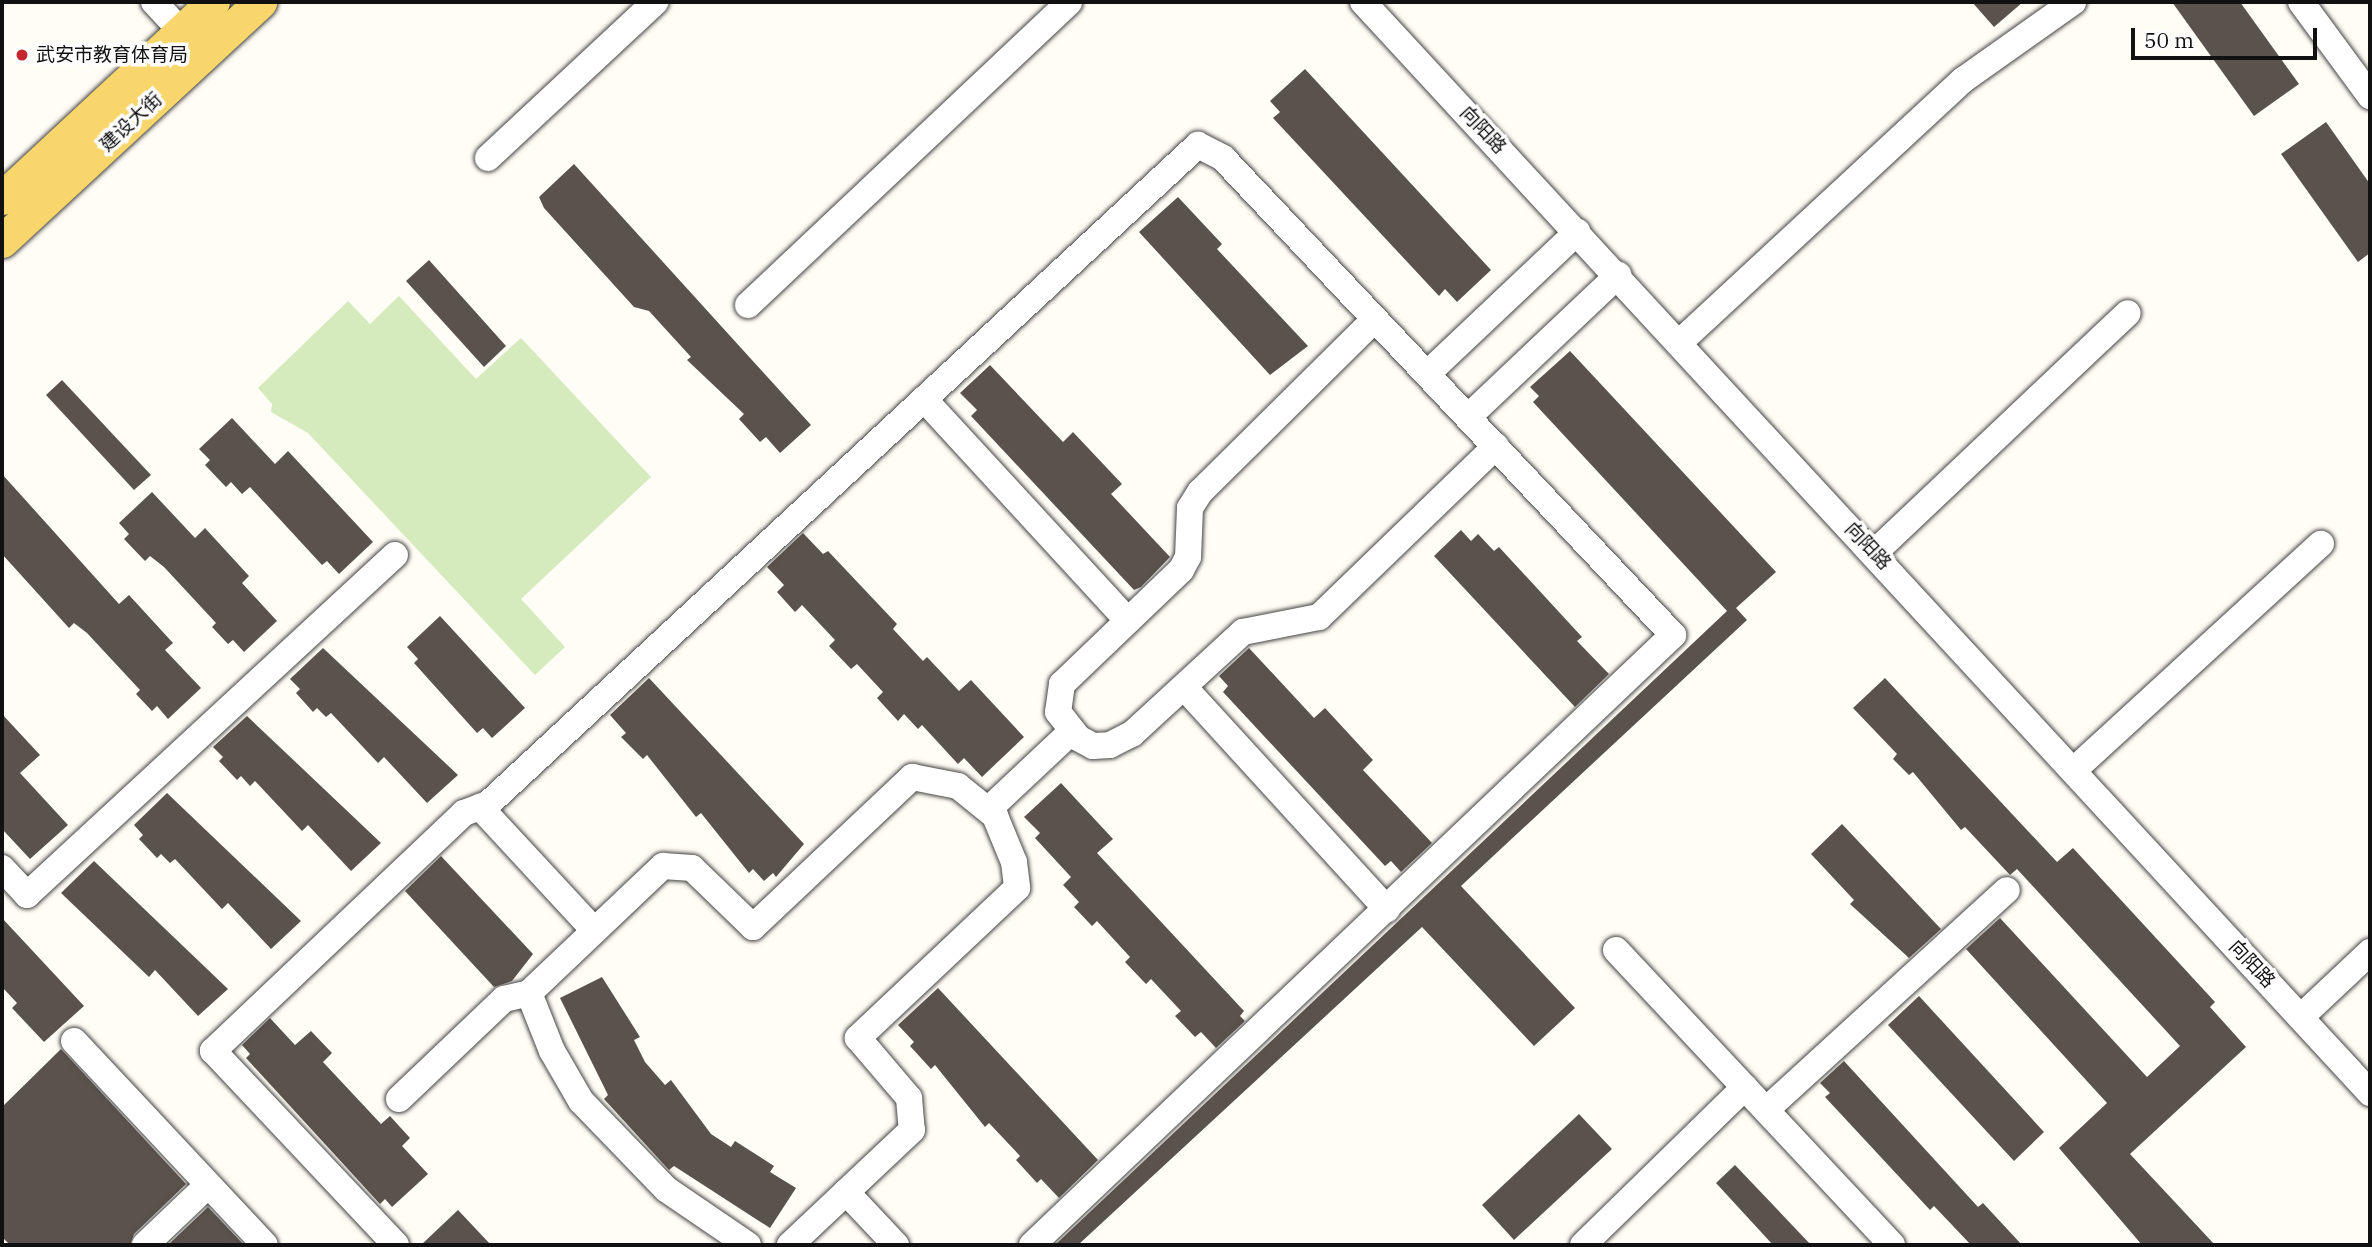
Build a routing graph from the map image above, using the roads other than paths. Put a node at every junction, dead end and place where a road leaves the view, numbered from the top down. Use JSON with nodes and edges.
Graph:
{"nodes":[{"id":1,"x":154,"y":2,"type":"edge"},
{"id":2,"x":213,"y":2,"type":"edge"},
{"id":3,"x":260,"y":2,"type":"edge"},
{"id":4,"x":655,"y":2,"type":"edge"},
{"id":5,"x":1069,"y":2,"type":"edge"},
{"id":6,"x":1363,"y":2,"type":"edge"},
{"id":7,"x":2073,"y":2,"type":"edge"},
{"id":8,"x":2301,"y":2,"type":"edge"},
{"id":9,"x":192,"y":43,"type":"junction"},
{"id":10,"x":2362,"y":67,"type":"edge"},
{"id":11,"x":2370,"y":96,"type":"edge"},
{"id":12,"x":488,"y":158,"type":"dead end"},
{"id":13,"x":2,"y":198,"type":"edge"},
{"id":14,"x":1577,"y":232,"type":"junction"},
{"id":15,"x":2,"y":241,"type":"edge"},
{"id":16,"x":1618,"y":275,"type":"junction"},
{"id":17,"x":748,"y":305,"type":"dead end"},
{"id":18,"x":2128,"y":313,"type":"dead end"},
{"id":19,"x":1376,"y":320,"type":"junction"},
{"id":20,"x":1680,"y":342,"type":"junction"},
{"id":21,"x":1427,"y":374,"type":"junction"},
{"id":22,"x":924,"y":398,"type":"junction"},
{"id":23,"x":1468,"y":417,"type":"junction"},
{"id":24,"x":1496,"y":446,"type":"junction"},
{"id":25,"x":2321,"y":544,"type":"dead end"},
{"id":26,"x":1874,"y":553,"type":"junction"},
{"id":27,"x":395,"y":555,"type":"dead end"},
{"id":28,"x":1128,"y":621,"type":"junction"},
{"id":29,"x":1184,"y":687,"type":"junction"},
{"id":30,"x":1072,"y":730,"type":"junction"},
{"id":31,"x":2074,"y":770,"type":"junction"},
{"id":32,"x":480,"y":807,"type":"junction"},
{"id":33,"x":989,"y":809,"type":"junction"},
{"id":34,"x":3,"y":872,"type":"edge"},
{"id":35,"x":2007,"y":890,"type":"dead end"},
{"id":36,"x":1387,"y":909,"type":"junction"},
{"id":37,"x":594,"y":930,"type":"junction"},
{"id":38,"x":1616,"y":950,"type":"dead end"},
{"id":39,"x":2370,"y":952,"type":"edge"},
{"id":40,"x":529,"y":993,"type":"junction"},
{"id":41,"x":2301,"y":1017,"type":"junction"},
{"id":42,"x":74,"y":1041,"type":"dead end"},
{"id":43,"x":1745,"y":1087,"type":"junction"},
{"id":44,"x":2370,"y":1093,"type":"edge"},
{"id":45,"x":399,"y":1099,"type":"dead end"},
{"id":46,"x":1766,"y":1110,"type":"junction"},
{"id":47,"x":208,"y":1185,"type":"junction"},
{"id":48,"x":846,"y":1192,"type":"junction"},
{"id":49,"x":145,"y":1245,"type":"edge"},
{"id":50,"x":265,"y":1245,"type":"edge"},
{"id":51,"x":396,"y":1245,"type":"edge"},
{"id":52,"x":748,"y":1245,"type":"edge"},
{"id":53,"x":790,"y":1245,"type":"edge"},
{"id":54,"x":896,"y":1245,"type":"edge"},
{"id":55,"x":1032,"y":1245,"type":"edge"},
{"id":56,"x":1583,"y":1245,"type":"edge"},
{"id":57,"x":1892,"y":1245,"type":"edge"}],
"edges":[{"from":1,"to":9,"type":"street"},
{"from":2,"to":9,"type":"main road","name":"建设大街"},
{"from":3,"to":9,"type":"main road","name":"建设大街"},
{"from":4,"to":12,"type":"street"},
{"from":5,"to":17,"type":"street"},
{"from":6,"to":14,"type":"street","name":"向阳路"},
{"from":7,"to":20,"type":"street"},
{"from":8,"to":10,"type":"street"},
{"from":9,"to":13,"type":"main road","name":"建设大街"},
{"from":9,"to":15,"type":"main road","name":"建设大街"},
{"from":10,"to":11,"type":"street"},
{"from":14,"to":16,"type":"street","name":"向阳路"},
{"from":14,"to":21,"type":"street"},
{"from":16,"to":20,"type":"street","name":"向阳路"},
{"from":16,"to":23,"type":"street"},
{"from":18,"to":26,"type":"street"},
{"from":19,"to":21,"type":"street"},
{"from":19,"to":22,"type":"street"},
{"from":19,"to":28,"type":"street"},
{"from":20,"to":26,"type":"street","name":"向阳路"},
{"from":21,"to":23,"type":"street"},
{"from":22,"to":28,"type":"street"},
{"from":22,"to":32,"type":"street"},
{"from":23,"to":24,"type":"street"},
{"from":24,"to":29,"type":"street"},
{"from":24,"to":36,"type":"street"},
{"from":25,"to":31,"type":"street"},
{"from":26,"to":31,"type":"street","name":"向阳路"},
{"from":27,"to":34,"type":"street"},
{"from":28,"to":30,"type":"street"},
{"from":29,"to":30,"type":"street"},
{"from":29,"to":36,"type":"street"},
{"from":30,"to":33,"type":"street"},
{"from":31,"to":41,"type":"street","name":"向阳路"},
{"from":32,"to":37,"type":"street"},
{"from":32,"to":51,"type":"street"},
{"from":33,"to":37,"type":"street"},
{"from":33,"to":48,"type":"street"},
{"from":35,"to":46,"type":"street"},
{"from":36,"to":55,"type":"street"},
{"from":37,"to":40,"type":"street"},
{"from":38,"to":43,"type":"street"},
{"from":39,"to":41,"type":"street"},
{"from":40,"to":45,"type":"street"},
{"from":40,"to":52,"type":"street"},
{"from":41,"to":44,"type":"street","name":"向阳路"},
{"from":42,"to":47,"type":"street"},
{"from":43,"to":46,"type":"street"},
{"from":43,"to":56,"type":"street"},
{"from":46,"to":57,"type":"street"},
{"from":47,"to":49,"type":"street"},
{"from":47,"to":50,"type":"street"},
{"from":48,"to":53,"type":"street"},
{"from":48,"to":54,"type":"street"}]}
